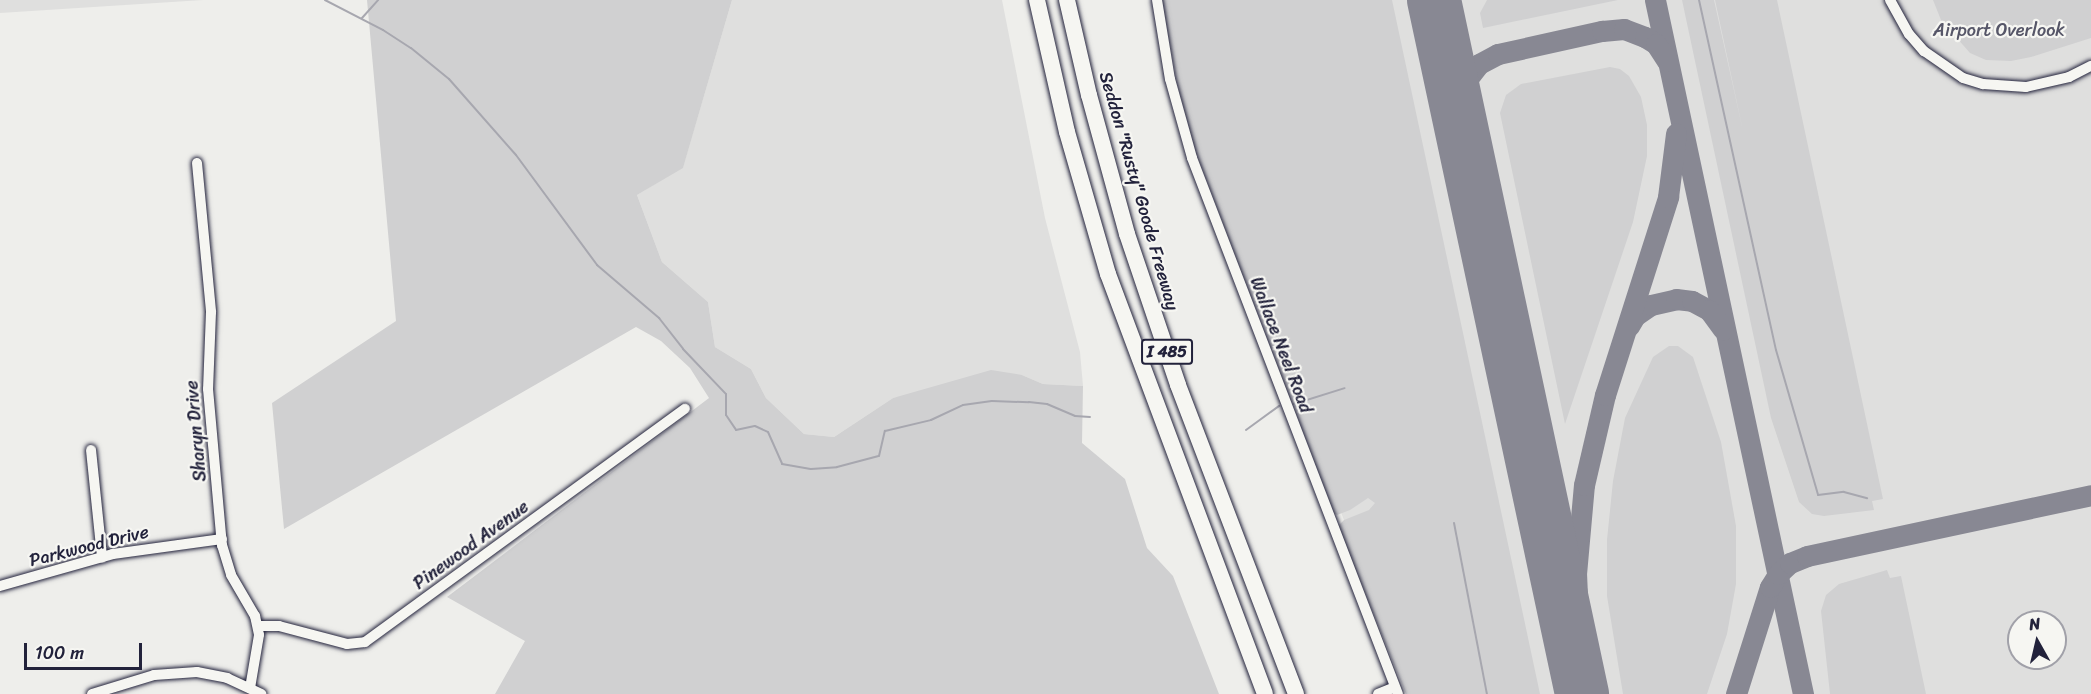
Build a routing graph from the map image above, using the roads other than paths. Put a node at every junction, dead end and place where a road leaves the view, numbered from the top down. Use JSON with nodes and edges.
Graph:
{"nodes":[{"id":1,"x":1037,"y":0,"type":"edge"},
{"id":2,"x":1068,"y":0,"type":"edge"},
{"id":3,"x":1157,"y":0,"type":"edge"},
{"id":4,"x":1890,"y":0,"type":"edge"},
{"id":5,"x":2091,"y":66,"type":"edge"},
{"id":6,"x":196,"y":163,"type":"dead end"},
{"id":7,"x":685,"y":409,"type":"dead end"},
{"id":8,"x":90,"y":450,"type":"dead end"},
{"id":9,"x":222,"y":539,"type":"junction"},
{"id":10,"x":102,"y":557,"type":"junction"},
{"id":11,"x":0,"y":586,"type":"edge"},
{"id":12,"x":258,"y":626,"type":"junction"},
{"id":13,"x":250,"y":688,"type":"junction"},
{"id":14,"x":1397,"y":690,"type":"edge"},
{"id":15,"x":92,"y":694,"type":"edge"},
{"id":16,"x":262,"y":694,"type":"edge"},
{"id":17,"x":1265,"y":694,"type":"edge"},
{"id":18,"x":1296,"y":694,"type":"edge"},
{"id":19,"x":1378,"y":694,"type":"edge"}],
"edges":[{"from":1,"to":17,"type":"highway","number":"I 485"},
{"from":2,"to":18,"type":"highway","name":"Seddon \"Rusty\" Goode Freeway","number":"I 485"},
{"from":3,"to":14,"type":"street","name":"Wallace Neel Road"},
{"from":4,"to":5,"type":"street"},
{"from":6,"to":9,"type":"street","name":"Sharyn Drive"},
{"from":7,"to":12,"type":"street","name":"Pinewood Avenue"},
{"from":8,"to":10,"type":"street"},
{"from":9,"to":10,"type":"street","name":"Parkwood Drive"},
{"from":9,"to":12,"type":"street","name":"Sharyn Drive"},
{"from":10,"to":11,"type":"street","name":"Parkwood Drive"},
{"from":12,"to":13,"type":"street"},
{"from":13,"to":15,"type":"street"},
{"from":13,"to":16,"type":"street"},
{"from":14,"to":19,"type":"street"}]}
